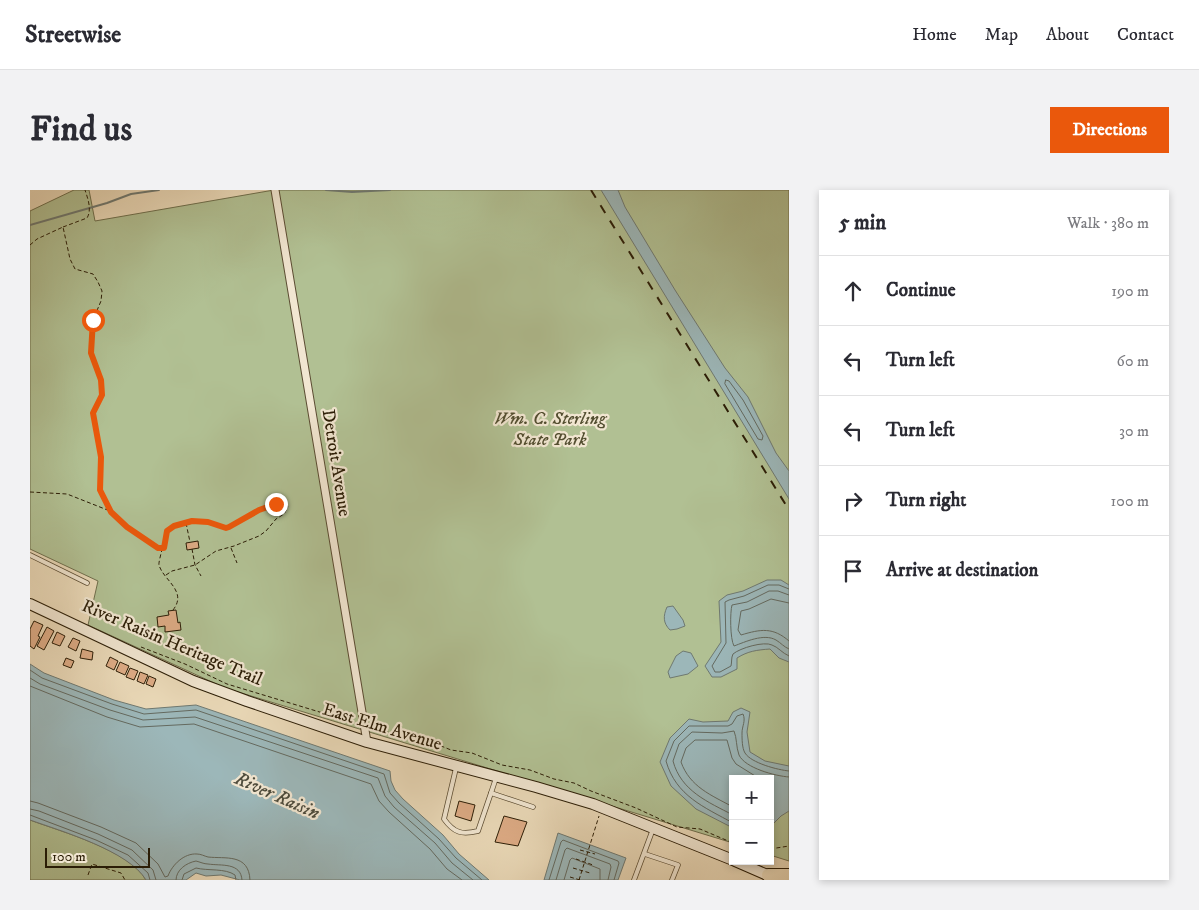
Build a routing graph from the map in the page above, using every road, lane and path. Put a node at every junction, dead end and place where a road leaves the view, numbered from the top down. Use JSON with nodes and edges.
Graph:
{"nodes":[{"id":1,"x":85,"y":190,"type":"edge"},
{"id":2,"x":275,"y":190,"type":"edge"},
{"id":3,"x":63,"y":227,"type":"junction"},
{"id":4,"x":30,"y":245,"type":"edge"},
{"id":5,"x":30,"y":492,"type":"edge"},
{"id":6,"x":111,"y":512,"type":"junction"},
{"id":7,"x":186,"y":522,"type":"junction"},
{"id":8,"x":190,"y":542,"type":"dead end"},
{"id":9,"x":231,"y":547,"type":"junction"},
{"id":10,"x":164,"y":548,"type":"junction"},
{"id":11,"x":192,"y":549,"type":"dead end"},
{"id":12,"x":30,"y":555,"type":"edge"},
{"id":13,"x":237,"y":563,"type":"dead end"},
{"id":14,"x":196,"y":565,"type":"junction"},
{"id":15,"x":166,"y":575,"type":"junction"},
{"id":16,"x":201,"y":576,"type":"dead end"},
{"id":17,"x":88,"y":583,"type":"dead end"},
{"id":18,"x":30,"y":604,"type":"edge"},
{"id":19,"x":173,"y":610,"type":"dead end"},
{"id":20,"x":138,"y":645,"type":"dead end"},
{"id":21,"x":364,"y":725,"type":"junction"},
{"id":22,"x":367,"y":742,"type":"junction"},
{"id":23,"x":457,"y":766,"type":"junction"},
{"id":24,"x":497,"y":776,"type":"junction"},
{"id":25,"x":491,"y":793,"type":"junction"},
{"id":26,"x":533,"y":807,"type":"dead end"},
{"id":27,"x":602,"y":808,"type":"junction"},
{"id":28,"x":653,"y":829,"type":"junction"},
{"id":29,"x":729,"y":841,"type":"edge"},
{"id":30,"x":789,"y":846,"type":"edge"},
{"id":31,"x":774,"y":848,"type":"edge"},
{"id":32,"x":580,"y":850,"type":"dead end"},
{"id":33,"x":588,"y":852,"type":"junction"},
{"id":34,"x":595,"y":854,"type":"dead end"},
{"id":35,"x":645,"y":854,"type":"junction"},
{"id":36,"x":576,"y":859,"type":"dead end"},
{"id":37,"x":729,"y":859,"type":"edge"},
{"id":38,"x":585,"y":861,"type":"junction"},
{"id":39,"x":593,"y":864,"type":"dead end"},
{"id":40,"x":744,"y":865,"type":"edge"},
{"id":41,"x":573,"y":868,"type":"dead end"},
{"id":42,"x":582,"y":871,"type":"junction"},
{"id":43,"x":590,"y":873,"type":"dead end"},
{"id":44,"x":88,"y":875,"type":"dead end"},
{"id":45,"x":789,"y":875,"type":"edge"},
{"id":46,"x":570,"y":877,"type":"dead end"},
{"id":47,"x":772,"y":877,"type":"edge"},
{"id":48,"x":125,"y":880,"type":"edge"},
{"id":49,"x":579,"y":880,"type":"edge"},
{"id":50,"x":634,"y":880,"type":"edge"},
{"id":51,"x":672,"y":880,"type":"edge"}],
"edges":[{"from":1,"to":3,"type":"path"},
{"from":2,"to":21,"type":"street","name":"Detroit Avenue"},
{"from":3,"to":4,"type":"path"},
{"from":3,"to":6,"type":"path"},
{"from":5,"to":6,"type":"path"},
{"from":6,"to":10,"type":"path"},
{"from":7,"to":8,"type":"path"},
{"from":7,"to":9,"type":"path"},
{"from":7,"to":10,"type":"path"},
{"from":9,"to":13,"type":"path"},
{"from":9,"to":14,"type":"path"},
{"from":10,"to":15,"type":"path"},
{"from":11,"to":14,"type":"path"},
{"from":12,"to":17,"type":"lane"},
{"from":14,"to":15,"type":"path"},
{"from":14,"to":16,"type":"path"},
{"from":15,"to":19,"type":"path"},
{"from":18,"to":22,"type":"main road","name":"East Elm Avenue"},
{"from":20,"to":21,"type":"path","name":"River Raisin Heritage Trail"},
{"from":21,"to":22,"type":"street","name":"Detroit Avenue"},
{"from":21,"to":29,"type":"path","name":"River Raisin Heritage Trail"},
{"from":22,"to":23,"type":"main road","name":"East Elm Avenue"},
{"from":23,"to":24,"type":"main road","name":"East Elm Avenue"},
{"from":23,"to":25,"type":"lane"},
{"from":24,"to":25,"type":"lane"},
{"from":24,"to":27,"type":"main road","name":"East Elm Avenue"},
{"from":25,"to":26,"type":"lane"},
{"from":27,"to":28,"type":"main road","name":"East Elm Avenue"},
{"from":27,"to":33,"type":"path"},
{"from":28,"to":35,"type":"lane"},
{"from":28,"to":37,"type":"main road","name":"East Elm Avenue"},
{"from":30,"to":31,"type":"path"},
{"from":32,"to":33,"type":"path"},
{"from":33,"to":34,"type":"path"},
{"from":33,"to":38,"type":"path"},
{"from":35,"to":50,"type":"lane"},
{"from":35,"to":51,"type":"lane"},
{"from":36,"to":38,"type":"path"},
{"from":38,"to":39,"type":"path"},
{"from":38,"to":42,"type":"path"},
{"from":40,"to":47,"type":"main road","name":"East Elm Avenue"},
{"from":41,"to":42,"type":"path"},
{"from":42,"to":43,"type":"path"},
{"from":42,"to":49,"type":"path"},
{"from":44,"to":48,"type":"path"},
{"from":45,"to":47,"type":"highway"},
{"from":46,"to":49,"type":"path"}]}
